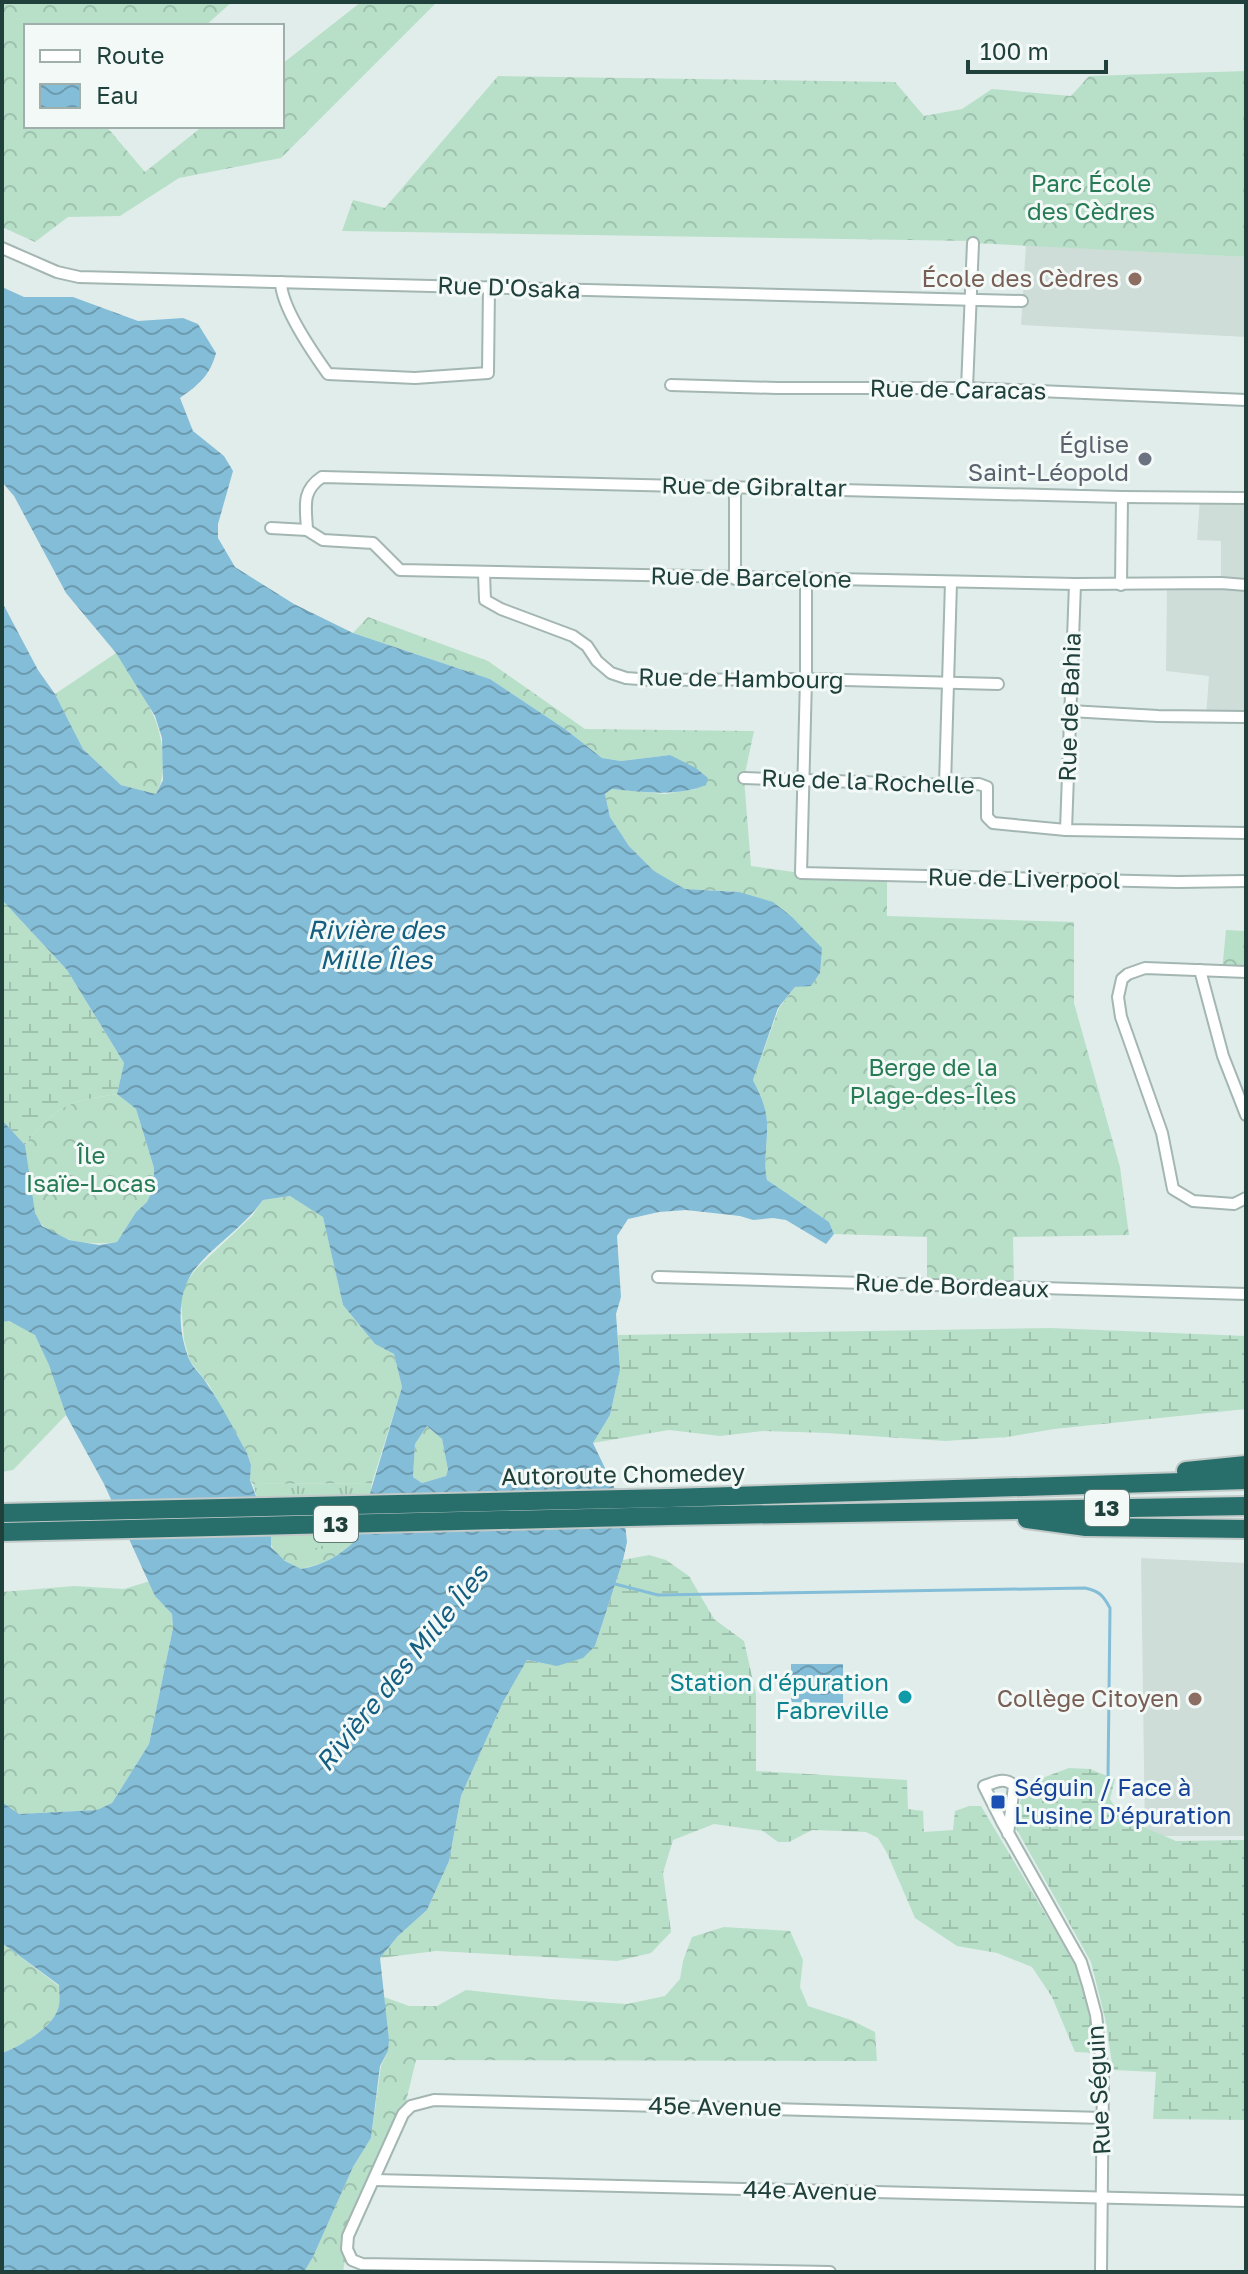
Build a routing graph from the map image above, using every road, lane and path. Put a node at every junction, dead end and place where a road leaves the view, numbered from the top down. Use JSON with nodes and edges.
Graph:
{"nodes":[{"id":1,"x":973,"y":243,"type":"dead end"},
{"id":2,"x":2,"y":248,"type":"edge"},
{"id":3,"x":281,"y":282,"type":"junction"},
{"id":4,"x":489,"y":287,"type":"junction"},
{"id":5,"x":971,"y":300,"type":"junction"},
{"id":6,"x":1022,"y":301,"type":"dead end"},
{"id":7,"x":671,"y":385,"type":"dead end"},
{"id":8,"x":967,"y":388,"type":"junction"},
{"id":9,"x":1246,"y":400,"type":"edge"},
{"id":10,"x":735,"y":486,"type":"junction"},
{"id":11,"x":1122,"y":497,"type":"junction"},
{"id":12,"x":1246,"y":498,"type":"edge"},
{"id":13,"x":271,"y":528,"type":"dead end"},
{"id":14,"x":307,"y":530,"type":"junction"},
{"id":15,"x":484,"y":573,"type":"junction"},
{"id":16,"x":735,"y":579,"type":"junction"},
{"id":17,"x":806,"y":579,"type":"junction"},
{"id":18,"x":951,"y":582,"type":"junction"},
{"id":19,"x":1075,"y":584,"type":"junction"},
{"id":20,"x":1121,"y":585,"type":"junction"},
{"id":21,"x":1246,"y":585,"type":"edge"},
{"id":22,"x":806,"y":679,"type":"junction"},
{"id":23,"x":947,"y":683,"type":"junction"},
{"id":24,"x":998,"y":684,"type":"dead end"},
{"id":25,"x":1070,"y":711,"type":"junction"},
{"id":26,"x":1246,"y":717,"type":"edge"},
{"id":27,"x":744,"y":778,"type":"dead end"},
{"id":28,"x":803,"y":779,"type":"junction"},
{"id":29,"x":945,"y":785,"type":"junction"},
{"id":30,"x":1066,"y":830,"type":"junction"},
{"id":31,"x":1246,"y":833,"type":"edge"},
{"id":32,"x":1246,"y":881,"type":"edge"},
{"id":33,"x":1200,"y":970,"type":"junction"},
{"id":34,"x":1246,"y":972,"type":"edge"},
{"id":35,"x":1246,"y":1115,"type":"edge"},
{"id":36,"x":1246,"y":1198,"type":"edge"},
{"id":37,"x":658,"y":1277,"type":"dead end"},
{"id":38,"x":1246,"y":1294,"type":"edge"},
{"id":39,"x":1246,"y":1465,"type":"edge"},
{"id":40,"x":1246,"y":1480,"type":"edge"},
{"id":41,"x":1052,"y":1486,"type":"junction"},
{"id":42,"x":1246,"y":1506,"type":"edge"},
{"id":43,"x":670,"y":1507,"type":"junction"},
{"id":44,"x":968,"y":1511,"type":"junction"},
{"id":45,"x":2,"y":1513,"type":"edge"},
{"id":46,"x":1246,"y":1529,"type":"edge"},
{"id":47,"x":2,"y":1532,"type":"edge"},
{"id":48,"x":1008,"y":1834,"type":"junction"},
{"id":49,"x":1104,"y":2118,"type":"junction"},
{"id":50,"x":374,"y":2180,"type":"junction"},
{"id":51,"x":1103,"y":2198,"type":"junction"},
{"id":52,"x":1246,"y":2201,"type":"edge"},
{"id":53,"x":830,"y":2272,"type":"edge"},
{"id":54,"x":1101,"y":2272,"type":"edge"}],
"edges":[{"from":1,"to":5,"type":"street"},
{"from":2,"to":3,"type":"street","name":"Rue D'Osaka"},
{"from":3,"to":4,"type":"street","name":"Rue D'Osaka"},
{"from":3,"to":4,"type":"street"},
{"from":4,"to":5,"type":"street","name":"Rue D'Osaka"},
{"from":5,"to":6,"type":"street","name":"Rue D'Osaka"},
{"from":5,"to":8,"type":"street"},
{"from":7,"to":8,"type":"street","name":"Rue de Caracas"},
{"from":8,"to":9,"type":"street","name":"Rue de Caracas"},
{"from":10,"to":11,"type":"street","name":"Rue de Gibraltar"},
{"from":10,"to":14,"type":"street","name":"Rue de Gibraltar"},
{"from":10,"to":16,"type":"street"},
{"from":11,"to":12,"type":"street","name":"Rue de Gibraltar"},
{"from":11,"to":20,"type":"street"},
{"from":13,"to":14,"type":"street","name":"Rue de Barcelone"},
{"from":14,"to":15,"type":"street","name":"Rue de Barcelone"},
{"from":15,"to":16,"type":"street","name":"Rue de Barcelone"},
{"from":15,"to":22,"type":"street","name":"Rue de Hambourg"},
{"from":16,"to":17,"type":"street","name":"Rue de Barcelone"},
{"from":17,"to":18,"type":"street","name":"Rue de Barcelone"},
{"from":17,"to":22,"type":"street"},
{"from":18,"to":19,"type":"street","name":"Rue de Barcelone"},
{"from":18,"to":23,"type":"street"},
{"from":19,"to":20,"type":"street","name":"Rue de Barcelone"},
{"from":19,"to":25,"type":"street","name":"Rue de Bahia"},
{"from":20,"to":21,"type":"street","name":"Rue de Barcelone"},
{"from":22,"to":23,"type":"street","name":"Rue de Hambourg"},
{"from":22,"to":28,"type":"street"},
{"from":23,"to":24,"type":"street","name":"Rue de Hambourg"},
{"from":23,"to":29,"type":"street"},
{"from":25,"to":26,"type":"street"},
{"from":25,"to":30,"type":"street","name":"Rue de Bahia"},
{"from":27,"to":28,"type":"street","name":"Rue de la Rochelle"},
{"from":28,"to":29,"type":"street","name":"Rue de la Rochelle"},
{"from":28,"to":32,"type":"street","name":"Rue de Liverpool"},
{"from":29,"to":30,"type":"street","name":"Rue de la Rochelle"},
{"from":30,"to":31,"type":"street","name":"Rue de la Rochelle"},
{"from":33,"to":34,"type":"street"},
{"from":33,"to":35,"type":"street"},
{"from":33,"to":36,"type":"street"},
{"from":37,"to":38,"type":"street","name":"Rue de Bordeaux"},
{"from":39,"to":41,"type":"highway"},
{"from":40,"to":41,"type":"highway","name":"Autoroute Chomedey","number":"13"},
{"from":41,"to":43,"type":"highway","name":"Autoroute Chomedey","number":"13"},
{"from":42,"to":44,"type":"highway","name":"Autoroute Chomedey","number":"13"},
{"from":43,"to":44,"type":"highway","name":"Autoroute Chomedey","number":"13"},
{"from":43,"to":45,"type":"highway","name":"Autoroute Chomedey","number":"13"},
{"from":43,"to":47,"type":"highway","name":"Autoroute Chomedey","number":"13"},
{"from":44,"to":46,"type":"highway"},
{"from":48,"to":48,"type":"street","name":"Rue Séguin"},
{"from":48,"to":49,"type":"street","name":"Rue Séguin"},
{"from":49,"to":50,"type":"street","name":"45e Avenue"},
{"from":49,"to":51,"type":"street","name":"Rue Séguin"},
{"from":50,"to":51,"type":"street","name":"44e Avenue"},
{"from":50,"to":53,"type":"street","name":"45e Avenue"},
{"from":51,"to":52,"type":"street","name":"44e Avenue"},
{"from":51,"to":54,"type":"street","name":"Rue Séguin"}]}
